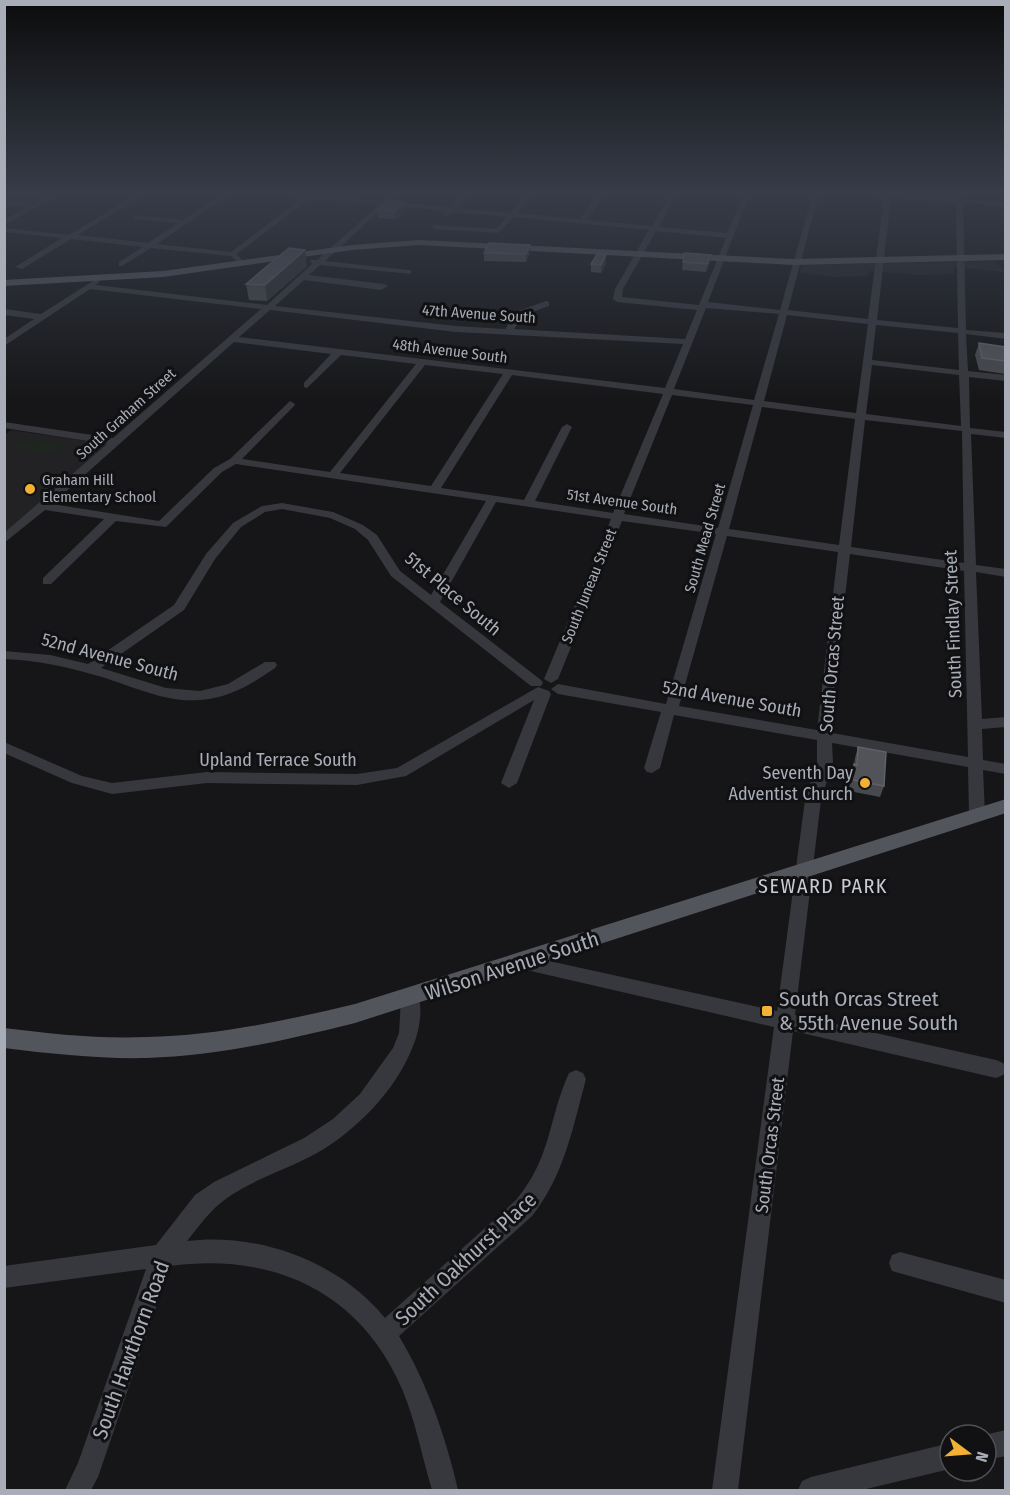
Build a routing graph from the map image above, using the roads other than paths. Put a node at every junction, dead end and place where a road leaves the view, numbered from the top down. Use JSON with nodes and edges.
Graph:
{"nodes":[{"id":1,"x":797,"y":262,"type":"edge"},
{"id":2,"x":26,"y":263,"type":"edge"},
{"id":3,"x":241,"y":263,"type":"edge"},
{"id":4,"x":318,"y":263,"type":"edge"},
{"id":5,"x":326,"y":263,"type":"edge"},
{"id":6,"x":636,"y":263,"type":"edge"},
{"id":7,"x":720,"y":263,"type":"edge"},
{"id":8,"x":879,"y":263,"type":"edge"},
{"id":9,"x":961,"y":263,"type":"edge"},
{"id":10,"x":19,"y":267,"type":"dead end"},
{"id":11,"x":408,"y":272,"type":"dead end"},
{"id":12,"x":302,"y":277,"type":"junction"},
{"id":13,"x":101,"y":278,"type":"junction"},
{"id":14,"x":345,"y":282,"type":"dead end"},
{"id":15,"x":4,"y":283,"type":"edge"},
{"id":16,"x":88,"y":286,"type":"junction"},
{"id":17,"x":546,"y":304,"type":"dead end"},
{"id":18,"x":703,"y":306,"type":"junction"},
{"id":19,"x":268,"y":307,"type":"junction"},
{"id":20,"x":4,"y":312,"type":"edge"},
{"id":21,"x":783,"y":312,"type":"junction"},
{"id":22,"x":42,"y":317,"type":"junction"},
{"id":23,"x":870,"y":322,"type":"junction"},
{"id":24,"x":508,"y":332,"type":"junction"},
{"id":25,"x":962,"y":332,"type":"junction"},
{"id":26,"x":1005,"y":336,"type":"edge"},
{"id":27,"x":233,"y":339,"type":"junction"},
{"id":28,"x":687,"y":341,"type":"junction"},
{"id":29,"x":4,"y":343,"type":"edge"},
{"id":30,"x":338,"y":352,"type":"junction"},
{"id":31,"x":422,"y":362,"type":"junction"},
{"id":32,"x":866,"y":362,"type":"junction"},
{"id":33,"x":509,"y":372,"type":"junction"},
{"id":34,"x":964,"y":373,"type":"junction"},
{"id":35,"x":1005,"y":378,"type":"edge"},
{"id":36,"x":307,"y":385,"type":"dead end"},
{"id":37,"x":669,"y":392,"type":"junction"},
{"id":38,"x":758,"y":403,"type":"junction"},
{"id":39,"x":290,"y":404,"type":"dead end"},
{"id":40,"x":860,"y":417,"type":"junction"},
{"id":41,"x":4,"y":425,"type":"edge"},
{"id":42,"x":567,"y":427,"type":"dead end"},
{"id":43,"x":966,"y":430,"type":"junction"},
{"id":44,"x":1005,"y":435,"type":"edge"},
{"id":45,"x":117,"y":442,"type":"junction"},
{"id":46,"x":234,"y":461,"type":"junction"},
{"id":47,"x":334,"y":473,"type":"junction"},
{"id":48,"x":435,"y":489,"type":"junction"},
{"id":49,"x":493,"y":498,"type":"junction"},
{"id":50,"x":528,"y":503,"type":"junction"},
{"id":51,"x":44,"y":506,"type":"junction"},
{"id":52,"x":618,"y":516,"type":"junction"},
{"id":53,"x":113,"y":517,"type":"junction"},
{"id":54,"x":722,"y":532,"type":"junction"},
{"id":55,"x":4,"y":540,"type":"edge"},
{"id":56,"x":844,"y":549,"type":"junction"},
{"id":57,"x":970,"y":567,"type":"junction"},
{"id":58,"x":1005,"y":573,"type":"edge"},
{"id":59,"x":47,"y":581,"type":"dead end"},
{"id":60,"x":433,"y":603,"type":"junction"},
{"id":61,"x":4,"y":655,"type":"edge"},
{"id":62,"x":270,"y":665,"type":"dead end"},
{"id":63,"x":88,"y":670,"type":"junction"},
{"id":64,"x":546,"y":687,"type":"junction"},
{"id":65,"x":670,"y":709,"type":"junction"},
{"id":66,"x":1005,"y":722,"type":"edge"},
{"id":67,"x":975,"y":725,"type":"junction"},
{"id":68,"x":824,"y":735,"type":"junction"},
{"id":69,"x":4,"y":747,"type":"edge"},
{"id":70,"x":975,"y":763,"type":"junction"},
{"id":71,"x":652,"y":768,"type":"dead end"},
{"id":72,"x":1005,"y":769,"type":"edge"},
{"id":73,"x":509,"y":783,"type":"dead end"},
{"id":74,"x":1005,"y":806,"type":"edge"},
{"id":75,"x":977,"y":814,"type":"junction"},
{"id":76,"x":804,"y":871,"type":"junction"},
{"id":77,"x":522,"y":962,"type":"junction"},
{"id":78,"x":410,"y":999,"type":"junction"},
{"id":79,"x":786,"y":1020,"type":"junction"},
{"id":80,"x":4,"y":1038,"type":"edge"},
{"id":81,"x":996,"y":1069,"type":"dead end"},
{"id":82,"x":576,"y":1078,"type":"dead end"},
{"id":83,"x":163,"y":1254,"type":"junction"},
{"id":84,"x":900,"y":1263,"type":"dead end"},
{"id":85,"x":4,"y":1277,"type":"edge"},
{"id":86,"x":1005,"y":1292,"type":"edge"},
{"id":87,"x":384,"y":1334,"type":"junction"},
{"id":88,"x":938,"y":1459,"type":"edge"},
{"id":89,"x":78,"y":1491,"type":"edge"},
{"id":90,"x":445,"y":1491,"type":"edge"},
{"id":91,"x":725,"y":1491,"type":"edge"},
{"id":92,"x":811,"y":1491,"type":"edge"}],
"edges":[{"from":1,"to":21,"type":"street","name":"South Mead Street"},
{"from":2,"to":10,"type":"street"},
{"from":3,"to":13,"type":"main road"},
{"from":4,"to":12,"type":"street","name":"South Graham Street"},
{"from":5,"to":11,"type":"street"},
{"from":6,"to":18,"type":"street"},
{"from":7,"to":18,"type":"street","name":"South Juneau Street"},
{"from":8,"to":23,"type":"street","name":"South Orcas Street"},
{"from":9,"to":25,"type":"street","name":"South Findlay Street"},
{"from":12,"to":14,"type":"street"},
{"from":12,"to":19,"type":"street","name":"South Graham Street"},
{"from":13,"to":15,"type":"main road"},
{"from":13,"to":16,"type":"street"},
{"from":16,"to":19,"type":"street","name":"47th Avenue South"},
{"from":16,"to":22,"type":"street"},
{"from":17,"to":24,"type":"street"},
{"from":18,"to":21,"type":"street"},
{"from":18,"to":28,"type":"street","name":"South Juneau Street"},
{"from":19,"to":24,"type":"street","name":"47th Avenue South"},
{"from":19,"to":27,"type":"street","name":"South Graham Street"},
{"from":20,"to":22,"type":"street"},
{"from":21,"to":23,"type":"street"},
{"from":21,"to":38,"type":"street","name":"South Mead Street"},
{"from":22,"to":29,"type":"street"},
{"from":23,"to":25,"type":"street"},
{"from":23,"to":32,"type":"street","name":"South Orcas Street"},
{"from":24,"to":28,"type":"street","name":"47th Avenue South"},
{"from":25,"to":26,"type":"street"},
{"from":25,"to":34,"type":"street","name":"South Findlay Street"},
{"from":27,"to":30,"type":"street","name":"48th Avenue South"},
{"from":27,"to":45,"type":"street","name":"South Graham Street"},
{"from":28,"to":37,"type":"street","name":"South Juneau Street"},
{"from":30,"to":31,"type":"street","name":"48th Avenue South"},
{"from":30,"to":36,"type":"street"},
{"from":31,"to":33,"type":"street","name":"48th Avenue South"},
{"from":31,"to":47,"type":"street"},
{"from":32,"to":34,"type":"street"},
{"from":32,"to":40,"type":"street","name":"South Orcas Street"},
{"from":33,"to":37,"type":"street","name":"48th Avenue South"},
{"from":33,"to":48,"type":"street"},
{"from":34,"to":35,"type":"street"},
{"from":34,"to":43,"type":"street","name":"South Findlay Street"},
{"from":37,"to":38,"type":"street","name":"48th Avenue South"},
{"from":37,"to":52,"type":"street","name":"South Juneau Street"},
{"from":38,"to":40,"type":"street","name":"48th Avenue South"},
{"from":38,"to":54,"type":"street","name":"South Mead Street"},
{"from":39,"to":46,"type":"street"},
{"from":40,"to":43,"type":"street","name":"48th Avenue South"},
{"from":40,"to":56,"type":"street","name":"South Orcas Street"},
{"from":41,"to":45,"type":"street"},
{"from":42,"to":50,"type":"street"},
{"from":43,"to":44,"type":"street","name":"48th Avenue South"},
{"from":43,"to":57,"type":"street","name":"South Findlay Street"},
{"from":45,"to":51,"type":"street","name":"South Graham Street"},
{"from":46,"to":47,"type":"street","name":"51st Avenue South"},
{"from":46,"to":53,"type":"street"},
{"from":47,"to":48,"type":"street","name":"51st Avenue South"},
{"from":48,"to":49,"type":"street","name":"51st Avenue South"},
{"from":49,"to":50,"type":"street","name":"51st Avenue South"},
{"from":49,"to":60,"type":"street"},
{"from":50,"to":52,"type":"street","name":"51st Avenue South"},
{"from":51,"to":53,"type":"street"},
{"from":51,"to":55,"type":"street","name":"South Graham Street"},
{"from":52,"to":54,"type":"street","name":"51st Avenue South"},
{"from":52,"to":64,"type":"street","name":"South Juneau Street"},
{"from":53,"to":59,"type":"street"},
{"from":54,"to":56,"type":"street","name":"51st Avenue South"},
{"from":54,"to":65,"type":"street","name":"South Mead Street"},
{"from":56,"to":57,"type":"street","name":"51st Avenue South"},
{"from":56,"to":68,"type":"street","name":"South Orcas Street"},
{"from":57,"to":58,"type":"street","name":"51st Avenue South"},
{"from":57,"to":67,"type":"street","name":"South Findlay Street"},
{"from":60,"to":63,"type":"street","name":"51st Place South"},
{"from":60,"to":64,"type":"street","name":"51st Place South"},
{"from":61,"to":63,"type":"street","name":"52nd Avenue South"},
{"from":62,"to":63,"type":"street","name":"52nd Avenue South"},
{"from":64,"to":65,"type":"street","name":"52nd Avenue South"},
{"from":64,"to":69,"type":"street","name":"Upland Terrace South"},
{"from":64,"to":73,"type":"street","name":"South Juneau Street"},
{"from":65,"to":68,"type":"street","name":"52nd Avenue South"},
{"from":65,"to":71,"type":"street","name":"South Mead Street"},
{"from":66,"to":67,"type":"street"},
{"from":67,"to":70,"type":"street","name":"South Findlay Street"},
{"from":68,"to":70,"type":"street","name":"52nd Avenue South"},
{"from":68,"to":76,"type":"street","name":"South Orcas Street"},
{"from":70,"to":72,"type":"street","name":"52nd Avenue South"},
{"from":70,"to":75,"type":"street","name":"South Findlay Street"},
{"from":74,"to":75,"type":"main road","name":"Wilson Avenue South"},
{"from":75,"to":76,"type":"main road","name":"Wilson Avenue South"},
{"from":76,"to":77,"type":"main road","name":"Wilson Avenue South"},
{"from":76,"to":79,"type":"street","name":"South Orcas Street"},
{"from":77,"to":78,"type":"main road","name":"Wilson Avenue South"},
{"from":77,"to":79,"type":"street"},
{"from":78,"to":80,"type":"main road","name":"Wilson Avenue South"},
{"from":78,"to":83,"type":"street","name":"South Hawthorn Road"},
{"from":79,"to":81,"type":"street"},
{"from":79,"to":91,"type":"street","name":"South Orcas Street"},
{"from":82,"to":87,"type":"street","name":"South Oakhurst Place"},
{"from":83,"to":85,"type":"street"},
{"from":83,"to":87,"type":"street"},
{"from":83,"to":89,"type":"street","name":"South Hawthorn Road"},
{"from":84,"to":86,"type":"street"},
{"from":87,"to":90,"type":"street"},
{"from":88,"to":92,"type":"street"}]}
